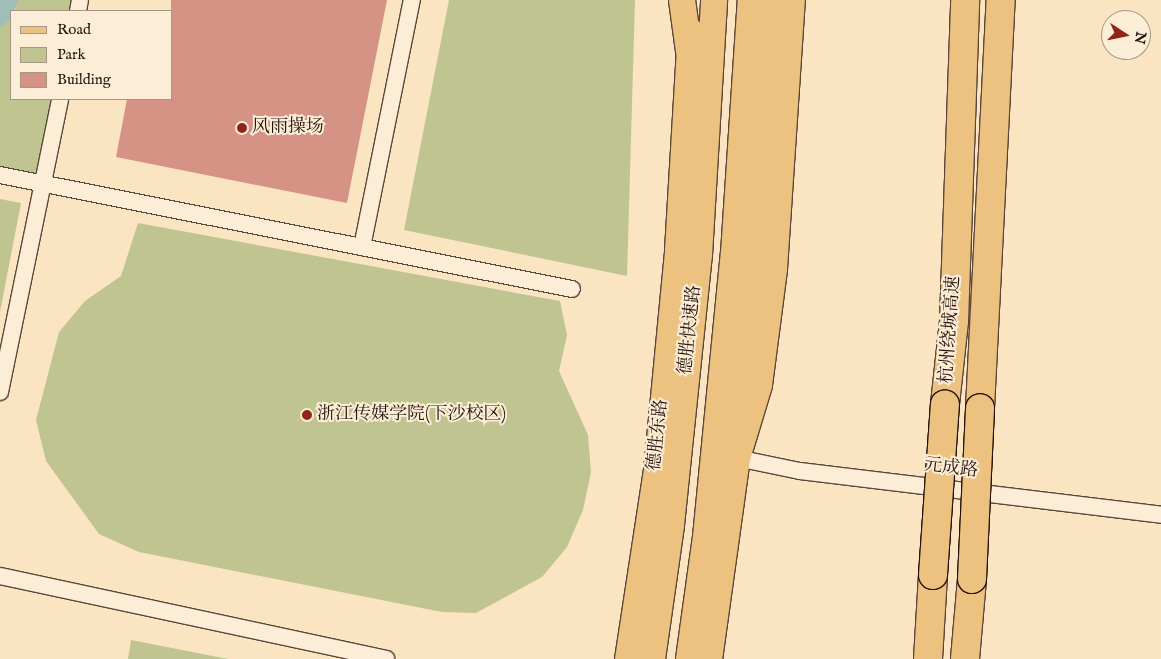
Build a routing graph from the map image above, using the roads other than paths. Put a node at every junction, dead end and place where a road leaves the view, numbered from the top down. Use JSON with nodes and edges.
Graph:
{"nodes":[{"id":1,"x":412,"y":0,"type":"edge"},
{"id":2,"x":682,"y":0,"type":"edge"},
{"id":3,"x":692,"y":0,"type":"edge"},
{"id":4,"x":714,"y":0,"type":"edge"},
{"id":5,"x":751,"y":0,"type":"edge"},
{"id":6,"x":771,"y":0,"type":"edge"},
{"id":7,"x":792,"y":0,"type":"edge"},
{"id":8,"x":965,"y":0,"type":"edge"},
{"id":9,"x":1002,"y":0,"type":"edge"},
{"id":10,"x":689,"y":52,"type":"junction"},
{"id":11,"x":60,"y":100,"type":"edge"},
{"id":12,"x":0,"y":176,"type":"edge"},
{"id":13,"x":43,"y":184,"type":"junction"},
{"id":14,"x":362,"y":247,"type":"junction"},
{"id":15,"x":572,"y":289,"type":"dead end"},
{"id":16,"x":0,"y":392,"type":"edge"},
{"id":17,"x":737,"y":458,"type":"junction"},
{"id":18,"x":1161,"y":515,"type":"edge"},
{"id":19,"x":0,"y":576,"type":"edge"},
{"id":20,"x":386,"y":659,"type":"edge"},
{"id":21,"x":627,"y":659,"type":"edge"},
{"id":22,"x":652,"y":659,"type":"edge"},
{"id":23,"x":689,"y":659,"type":"edge"},
{"id":24,"x":709,"y":659,"type":"edge"},
{"id":25,"x":928,"y":659,"type":"edge"},
{"id":26,"x":965,"y":659,"type":"edge"}],
"edges":[{"from":1,"to":14,"type":"street"},
{"from":2,"to":10,"type":"highway"},
{"from":3,"to":10,"type":"main road","name":"德胜东路"},
{"from":4,"to":22,"type":"highway","name":"德胜快速路"},
{"from":5,"to":23,"type":"highway","name":"德胜快速路"},
{"from":6,"to":17,"type":"main road"},
{"from":7,"to":17,"type":"highway"},
{"from":8,"to":25,"type":"highway","name":"杭州绕城高速","bridge":true},
{"from":9,"to":26,"type":"highway","name":"杭州绕城高速","bridge":true},
{"from":10,"to":21,"type":"main road","name":"德胜东路"},
{"from":11,"to":13,"type":"street"},
{"from":12,"to":13,"type":"street"},
{"from":13,"to":14,"type":"street"},
{"from":13,"to":16,"type":"street"},
{"from":14,"to":15,"type":"street"},
{"from":17,"to":18,"type":"street","name":"元成路"},
{"from":17,"to":24,"type":"main road"},
{"from":19,"to":20,"type":"street"}]}
